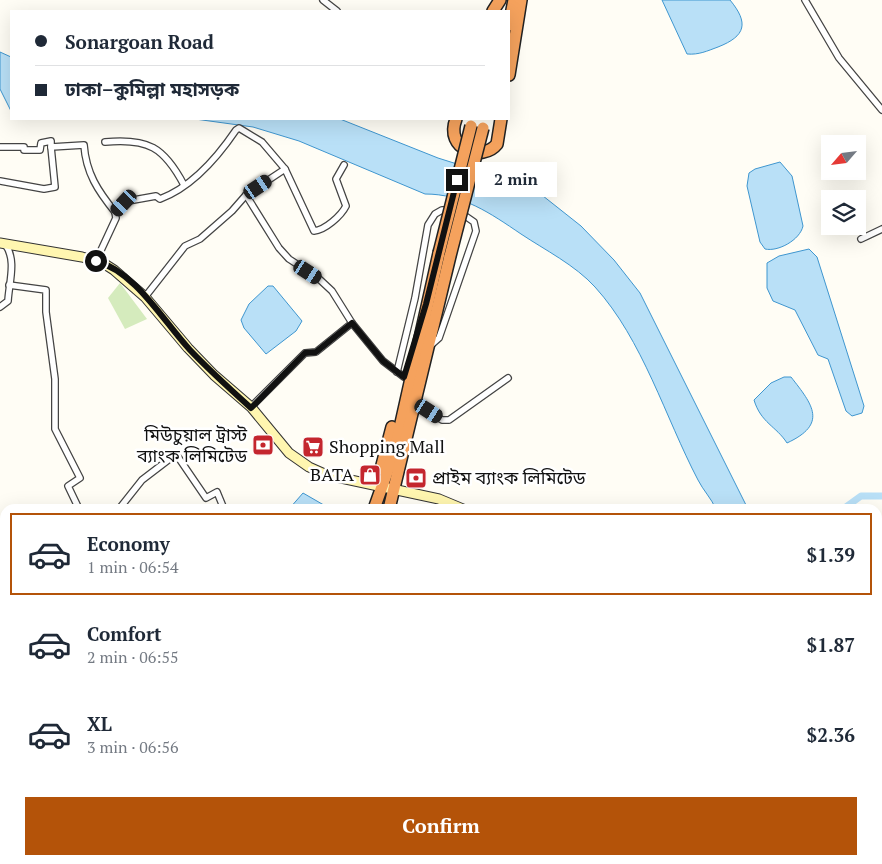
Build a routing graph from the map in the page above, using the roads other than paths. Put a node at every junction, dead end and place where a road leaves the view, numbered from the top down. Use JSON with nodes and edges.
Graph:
{"nodes":[{"id":1,"x":323,"y":0,"type":"edge"},
{"id":2,"x":514,"y":0,"type":"edge"},
{"id":3,"x":520,"y":0,"type":"edge"},
{"id":4,"x":805,"y":0,"type":"edge"},
{"id":5,"x":336,"y":10,"type":"edge"},
{"id":6,"x":510,"y":20,"type":"edge"},
{"id":7,"x":510,"y":68,"type":"edge"},
{"id":8,"x":882,"y":110,"type":"edge"},
{"id":9,"x":456,"y":120,"type":"edge"},
{"id":10,"x":501,"y":120,"type":"edge"},
{"id":11,"x":472,"y":122,"type":"edge"},
{"id":12,"x":484,"y":124,"type":"edge"},
{"id":13,"x":105,"y":142,"type":"dead end"},
{"id":14,"x":0,"y":147,"type":"edge"},
{"id":15,"x":51,"y":147,"type":"junction"},
{"id":16,"x":344,"y":164,"type":"dead end"},
{"id":17,"x":285,"y":169,"type":"junction"},
{"id":18,"x":0,"y":180,"type":"edge"},
{"id":19,"x":184,"y":185,"type":"junction"},
{"id":20,"x":246,"y":195,"type":"junction"},
{"id":21,"x":116,"y":212,"type":"junction"},
{"id":22,"x":882,"y":229,"type":"edge"},
{"id":23,"x":861,"y":239,"type":"dead end"},
{"id":24,"x":1,"y":242,"type":"edge"},
{"id":25,"x":444,"y":255,"type":"junction"},
{"id":26,"x":96,"y":261,"type":"junction"},
{"id":27,"x":9,"y":285,"type":"junction"},
{"id":28,"x":145,"y":297,"type":"junction"},
{"id":29,"x":426,"y":304,"type":"junction"},
{"id":30,"x":0,"y":308,"type":"edge"},
{"id":31,"x":352,"y":323,"type":"junction"},
{"id":32,"x":428,"y":347,"type":"junction"},
{"id":33,"x":400,"y":374,"type":"junction"},
{"id":34,"x":508,"y":378,"type":"dead end"},
{"id":35,"x":416,"y":403,"type":"junction"},
{"id":36,"x":251,"y":408,"type":"junction"},
{"id":37,"x":379,"y":487,"type":"junction"},
{"id":38,"x":395,"y":490,"type":"junction"},
{"id":39,"x":77,"y":504,"type":"edge"},
{"id":40,"x":123,"y":504,"type":"edge"},
{"id":41,"x":222,"y":504,"type":"edge"},
{"id":42,"x":370,"y":504,"type":"edge"},
{"id":43,"x":375,"y":504,"type":"edge"},
{"id":44,"x":391,"y":504,"type":"edge"},
{"id":45,"x":451,"y":504,"type":"edge"}],
"edges":[{"from":1,"to":5,"type":"street"},
{"from":2,"to":6,"type":"highway"},
{"from":3,"to":7,"type":"highway"},
{"from":4,"to":8,"type":"street"},
{"from":9,"to":10,"type":"highway"},
{"from":11,"to":25,"type":"highway","bridge":true},
{"from":12,"to":25,"type":"highway","bridge":true},
{"from":13,"to":19,"type":"street"},
{"from":14,"to":15,"type":"street"},
{"from":15,"to":18,"type":"street"},
{"from":15,"to":21,"type":"street"},
{"from":16,"to":17,"type":"street"},
{"from":17,"to":19,"type":"street"},
{"from":17,"to":20,"type":"street"},
{"from":19,"to":21,"type":"street"},
{"from":20,"to":28,"type":"street"},
{"from":20,"to":31,"type":"street"},
{"from":21,"to":26,"type":"street"},
{"from":22,"to":23,"type":"street"},
{"from":24,"to":26,"type":"main road"},
{"from":24,"to":27,"type":"street"},
{"from":25,"to":29,"type":"highway"},
{"from":25,"to":32,"type":"highway"},
{"from":26,"to":28,"type":"main road"},
{"from":27,"to":30,"type":"street"},
{"from":27,"to":39,"type":"street"},
{"from":28,"to":36,"type":"main road"},
{"from":29,"to":33,"type":"highway"},
{"from":29,"to":37,"type":"highway"},
{"from":31,"to":33,"type":"street"},
{"from":31,"to":36,"type":"street"},
{"from":32,"to":33,"type":"street"},
{"from":32,"to":35,"type":"highway"},
{"from":33,"to":37,"type":"highway"},
{"from":34,"to":35,"type":"street"},
{"from":35,"to":38,"type":"highway"},
{"from":36,"to":37,"type":"main road"},
{"from":37,"to":38,"type":"main road"},
{"from":37,"to":42,"type":"highway"},
{"from":37,"to":43,"type":"highway"},
{"from":38,"to":44,"type":"highway"},
{"from":38,"to":45,"type":"main road"},
{"from":40,"to":41,"type":"street"}]}
